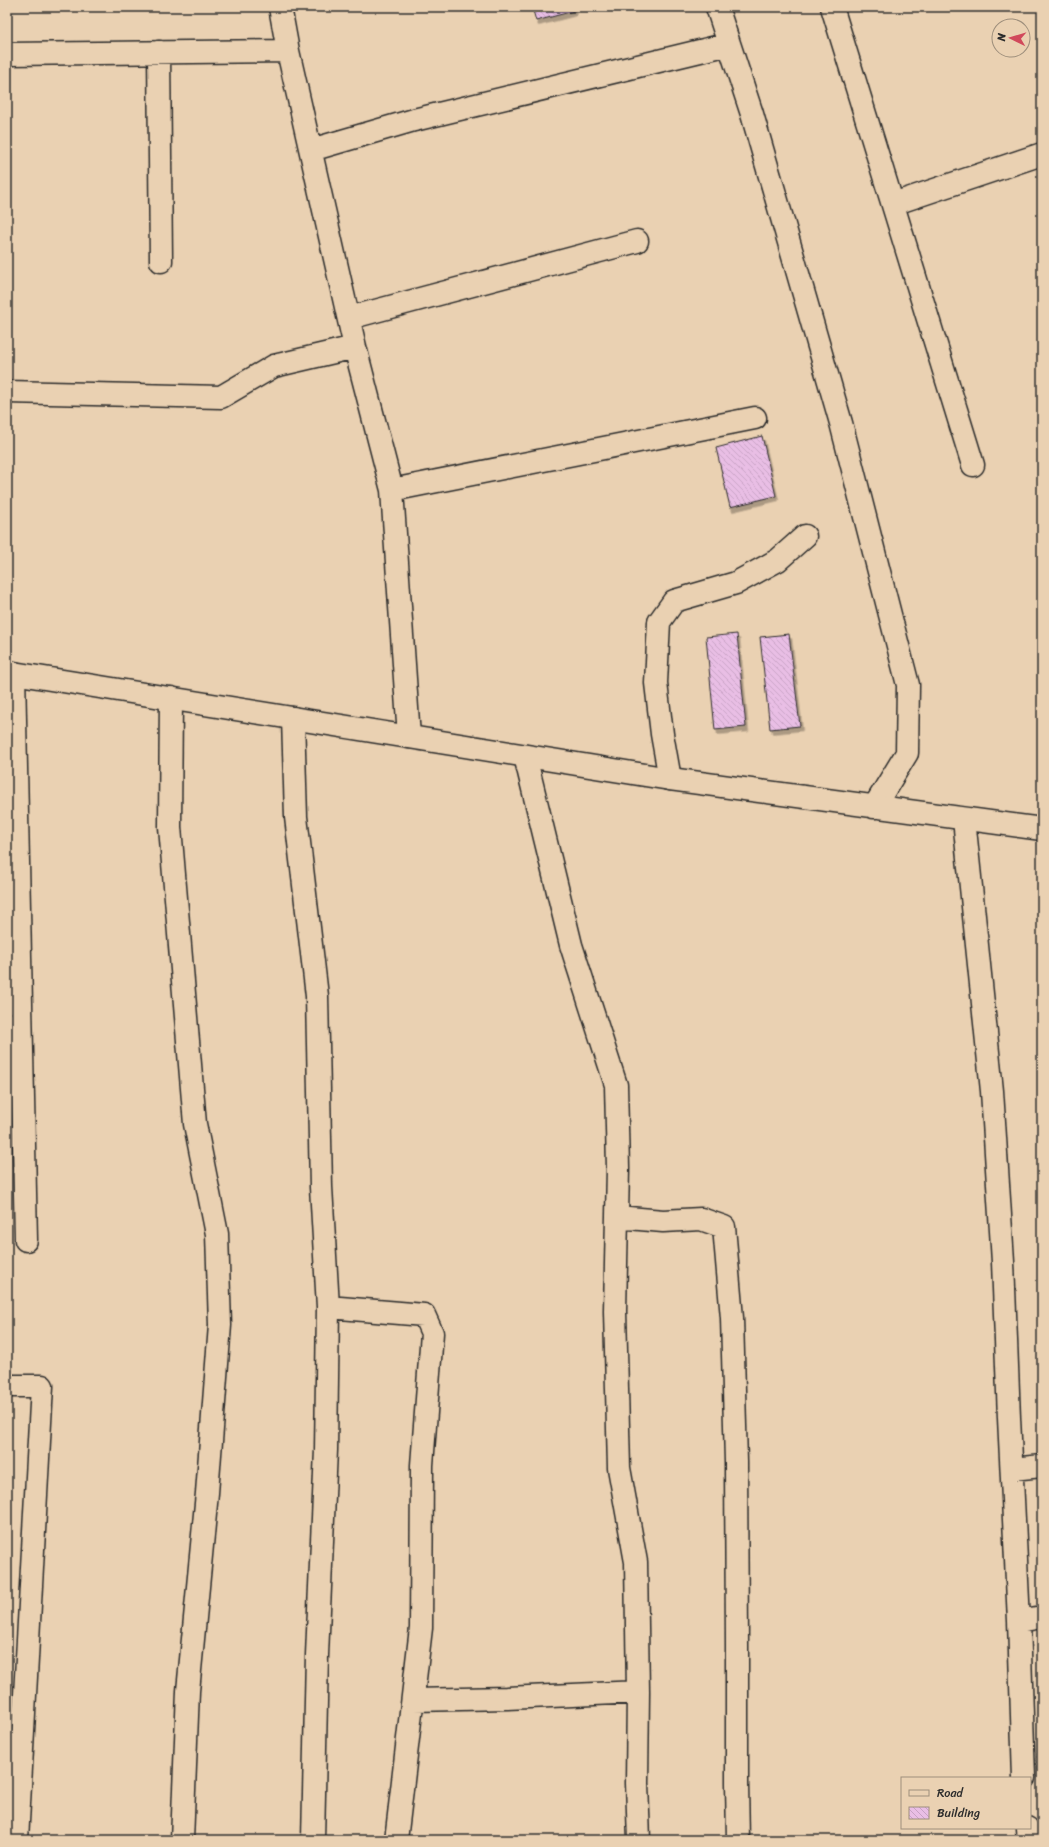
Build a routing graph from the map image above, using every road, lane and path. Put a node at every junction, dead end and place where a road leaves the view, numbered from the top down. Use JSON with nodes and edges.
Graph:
{"nodes":[{"id":1,"x":280,"y":7,"type":"edge"},
{"id":2,"x":717,"y":7,"type":"edge"},
{"id":3,"x":832,"y":7,"type":"edge"},
{"id":4,"x":729,"y":44,"type":"junction"},
{"id":5,"x":288,"y":51,"type":"junction"},
{"id":6,"x":159,"y":52,"type":"junction"},
{"id":7,"x":7,"y":54,"type":"edge"},
{"id":8,"x":310,"y":150,"type":"junction"},
{"id":9,"x":1042,"y":154,"type":"edge"},
{"id":10,"x":892,"y":204,"type":"junction"},
{"id":11,"x":637,"y":241,"type":"dead end"},
{"id":12,"x":161,"y":261,"type":"dead end"},
{"id":13,"x":349,"y":318,"type":"junction"},
{"id":14,"x":355,"y":348,"type":"junction"},
{"id":15,"x":7,"y":392,"type":"edge"},
{"id":16,"x":755,"y":418,"type":"dead end"},
{"id":17,"x":973,"y":465,"type":"dead end"},
{"id":18,"x":392,"y":490,"type":"junction"},
{"id":19,"x":805,"y":536,"type":"dead end"},
{"id":20,"x":11,"y":672,"type":"edge"},
{"id":21,"x":171,"y":698,"type":"junction"},
{"id":22,"x":293,"y":718,"type":"junction"},
{"id":23,"x":410,"y":737,"type":"junction"},
{"id":24,"x":525,"y":756,"type":"junction"},
{"id":25,"x":670,"y":779,"type":"junction"},
{"id":26,"x":874,"y":807,"type":"junction"},
{"id":27,"x":964,"y":819,"type":"junction"},
{"id":28,"x":1042,"y":829,"type":"edge"},
{"id":29,"x":617,"y":1217,"type":"junction"},
{"id":30,"x":26,"y":1240,"type":"dead end"},
{"id":31,"x":328,"y":1307,"type":"junction"},
{"id":32,"x":7,"y":1386,"type":"edge"},
{"id":33,"x":1042,"y":1466,"type":"edge"},
{"id":34,"x":1012,"y":1469,"type":"junction"},
{"id":35,"x":1042,"y":1617,"type":"edge"},
{"id":36,"x":1020,"y":1621,"type":"junction"},
{"id":37,"x":638,"y":1692,"type":"junction"},
{"id":38,"x":414,"y":1700,"type":"junction"},
{"id":39,"x":1024,"y":1777,"type":"edge"},
{"id":40,"x":1027,"y":1829,"type":"edge"},
{"id":41,"x":17,"y":1840,"type":"edge"},
{"id":42,"x":182,"y":1840,"type":"edge"},
{"id":43,"x":313,"y":1840,"type":"edge"},
{"id":44,"x":396,"y":1840,"type":"edge"},
{"id":45,"x":639,"y":1840,"type":"edge"},
{"id":46,"x":738,"y":1840,"type":"edge"},
{"id":47,"x":1028,"y":1840,"type":"edge"}],
"edges":[{"from":1,"to":5,"type":"street"},
{"from":2,"to":4,"type":"street"},
{"from":3,"to":10,"type":"street"},
{"from":4,"to":8,"type":"street"},
{"from":4,"to":26,"type":"street"},
{"from":5,"to":6,"type":"street"},
{"from":5,"to":8,"type":"street"},
{"from":6,"to":7,"type":"street"},
{"from":6,"to":12,"type":"street"},
{"from":8,"to":13,"type":"street"},
{"from":9,"to":10,"type":"street"},
{"from":10,"to":17,"type":"street"},
{"from":11,"to":13,"type":"street"},
{"from":13,"to":14,"type":"street"},
{"from":14,"to":15,"type":"street"},
{"from":14,"to":18,"type":"street"},
{"from":16,"to":18,"type":"street"},
{"from":18,"to":23,"type":"street"},
{"from":19,"to":25,"type":"street"},
{"from":20,"to":21,"type":"street"},
{"from":20,"to":30,"type":"street"},
{"from":21,"to":22,"type":"street"},
{"from":21,"to":42,"type":"street"},
{"from":22,"to":23,"type":"street"},
{"from":22,"to":31,"type":"street"},
{"from":23,"to":24,"type":"street"},
{"from":24,"to":25,"type":"street"},
{"from":24,"to":29,"type":"street"},
{"from":25,"to":26,"type":"street"},
{"from":26,"to":27,"type":"street"},
{"from":27,"to":28,"type":"street"},
{"from":27,"to":34,"type":"street"},
{"from":29,"to":37,"type":"street"},
{"from":29,"to":46,"type":"street"},
{"from":31,"to":38,"type":"street"},
{"from":31,"to":43,"type":"street"},
{"from":32,"to":41,"type":"street"},
{"from":33,"to":34,"type":"street"},
{"from":34,"to":36,"type":"street"},
{"from":35,"to":36,"type":"street"},
{"from":36,"to":39,"type":"street"},
{"from":37,"to":38,"type":"street"},
{"from":37,"to":45,"type":"street"},
{"from":38,"to":44,"type":"street"},
{"from":40,"to":47,"type":"street"}]}
